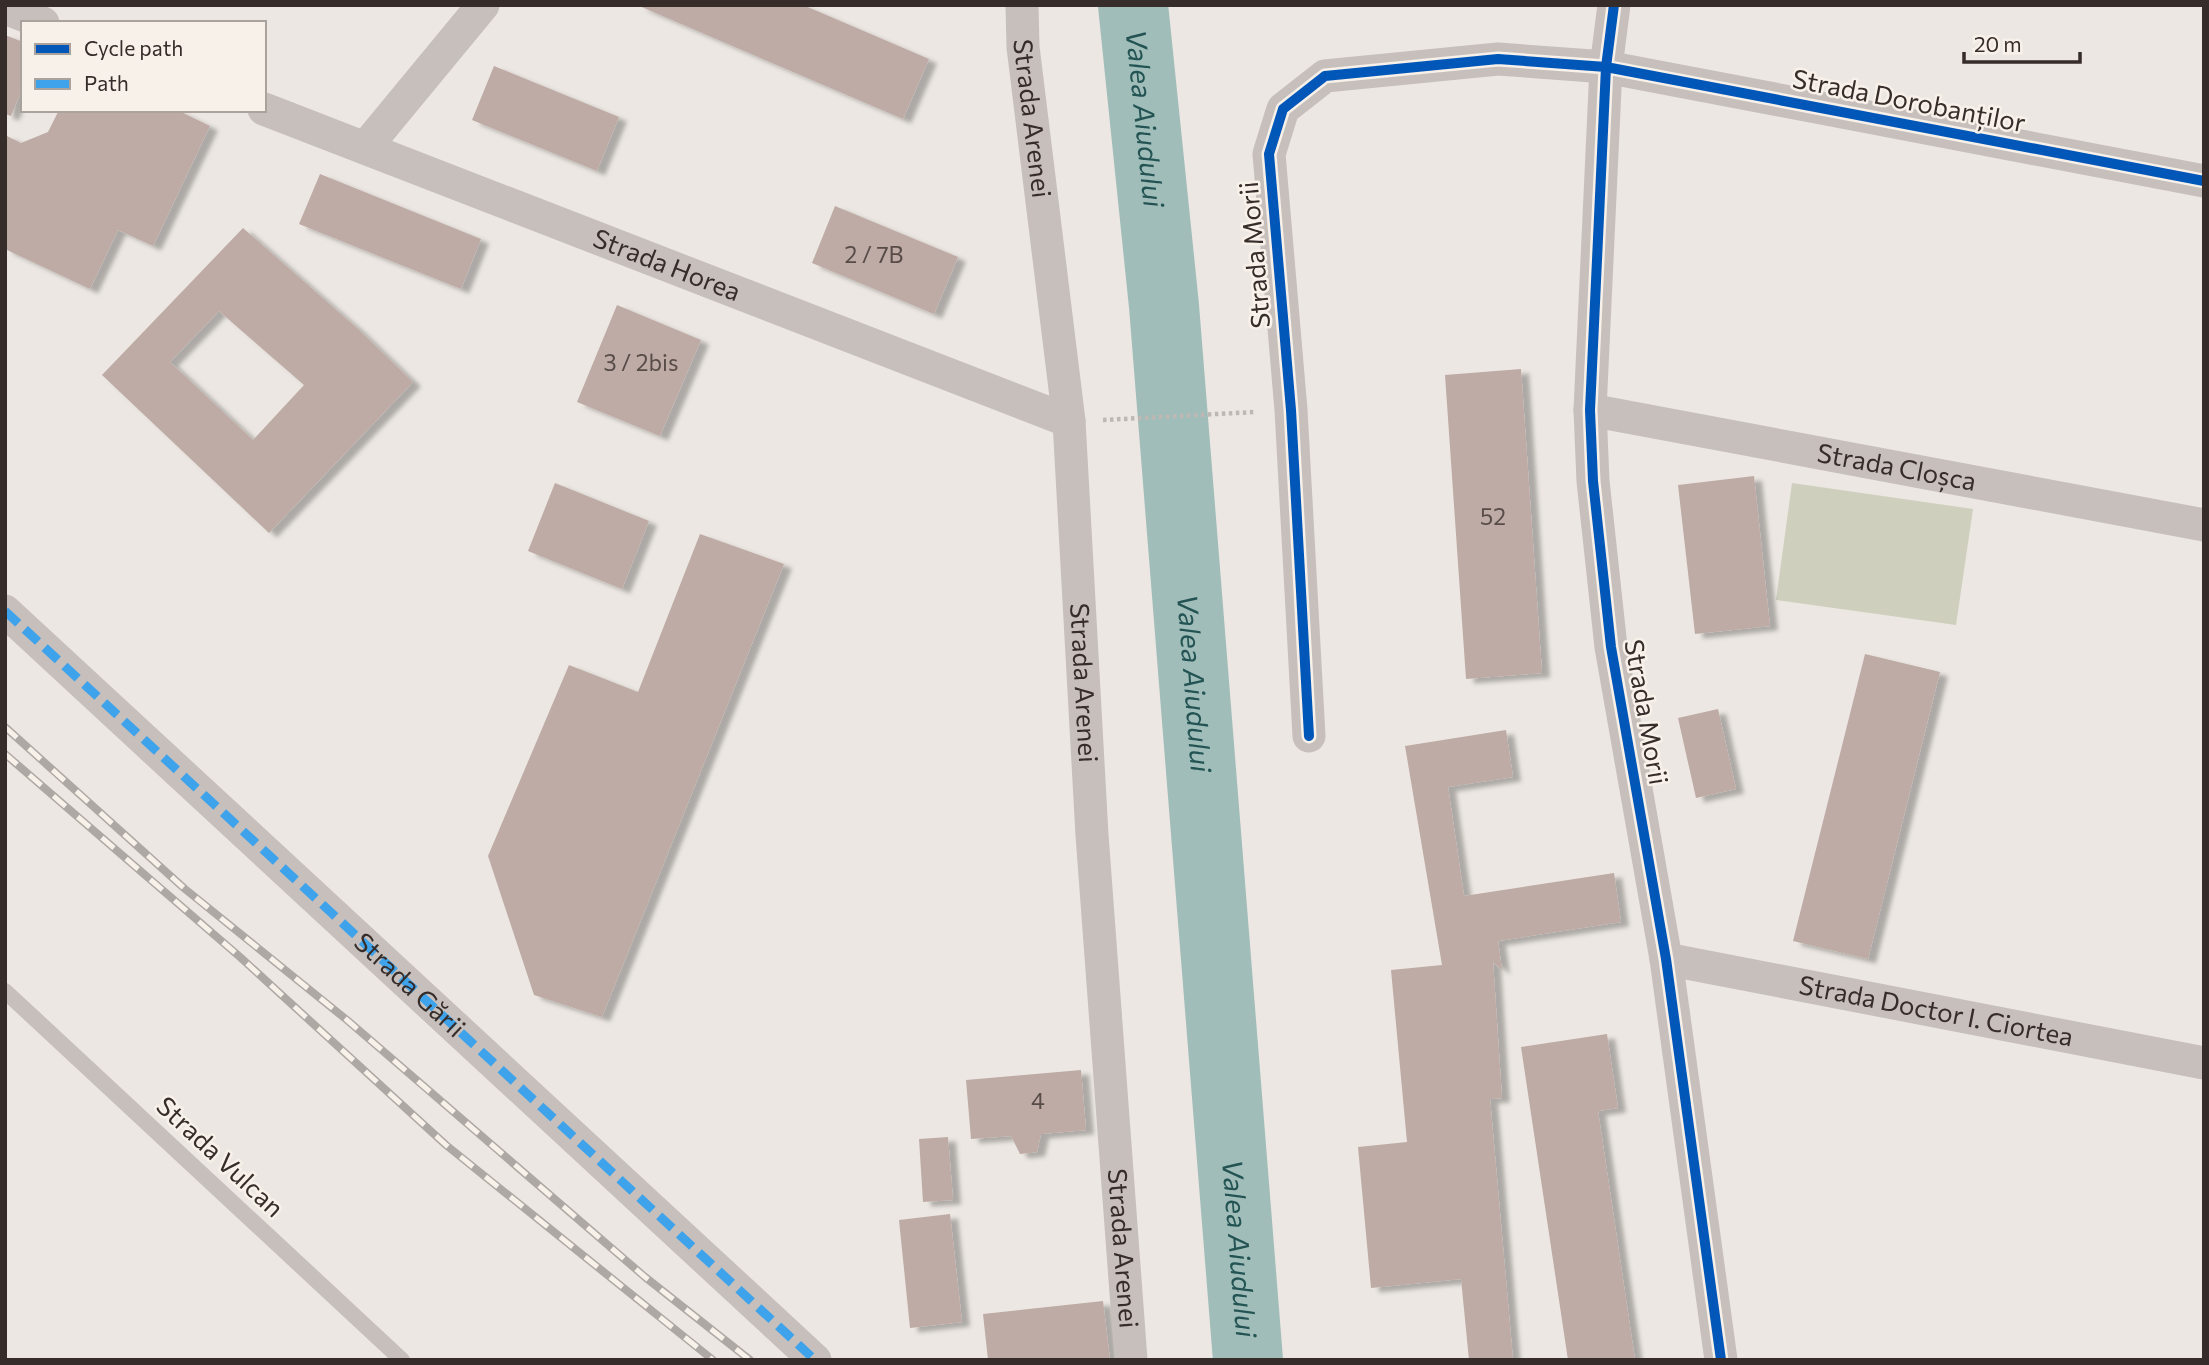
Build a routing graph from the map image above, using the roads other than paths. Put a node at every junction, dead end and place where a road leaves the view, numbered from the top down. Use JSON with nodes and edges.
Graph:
{"nodes":[{"id":1,"x":483,"y":5,"type":"edge"},
{"id":2,"x":1022,"y":5,"type":"edge"},
{"id":3,"x":1614,"y":5,"type":"edge"},
{"id":4,"x":5,"y":8,"type":"edge"},
{"id":5,"x":38,"y":21,"type":"edge"},
{"id":6,"x":1606,"y":67,"type":"junction"},
{"id":7,"x":266,"y":110,"type":"edge"},
{"id":8,"x":365,"y":148,"type":"junction"},
{"id":9,"x":2204,"y":181,"type":"edge"},
{"id":10,"x":1590,"y":410,"type":"junction"},
{"id":11,"x":1069,"y":421,"type":"junction"},
{"id":12,"x":2204,"y":525,"type":"edge"},
{"id":13,"x":5,"y":611,"type":"edge"},
{"id":14,"x":1309,"y":736,"type":"dead end"},
{"id":15,"x":1666,"y":959,"type":"junction"},
{"id":16,"x":5,"y":991,"type":"edge"},
{"id":17,"x":2204,"y":1062,"type":"edge"},
{"id":18,"x":402,"y":1360,"type":"edge"},
{"id":19,"x":816,"y":1360,"type":"edge"},
{"id":20,"x":1131,"y":1360,"type":"edge"},
{"id":21,"x":1721,"y":1360,"type":"edge"}],
"edges":[{"from":1,"to":8,"type":"street"},
{"from":2,"to":11,"type":"street","name":"Strada Arenei"},
{"from":3,"to":6,"type":"street","name":"Strada Morii"},
{"from":4,"to":5,"type":"street"},
{"from":6,"to":9,"type":"street","name":"Strada Dorobanților"},
{"from":6,"to":10,"type":"street","name":"Strada Morii"},
{"from":6,"to":14,"type":"street","name":"Strada Morii"},
{"from":7,"to":8,"type":"street","name":"Strada Horea"},
{"from":8,"to":11,"type":"street","name":"Strada Horea"},
{"from":10,"to":12,"type":"street","name":"Strada Cloșca"},
{"from":10,"to":15,"type":"street","name":"Strada Morii"},
{"from":11,"to":20,"type":"street","name":"Strada Arenei"},
{"from":13,"to":19,"type":"street","name":"Strada Gării"},
{"from":15,"to":17,"type":"street","name":"Strada Doctor I. Ciortea"},
{"from":15,"to":21,"type":"street","name":"Strada Morii"},
{"from":16,"to":18,"type":"lane","name":"Strada Vulcan"}]}
